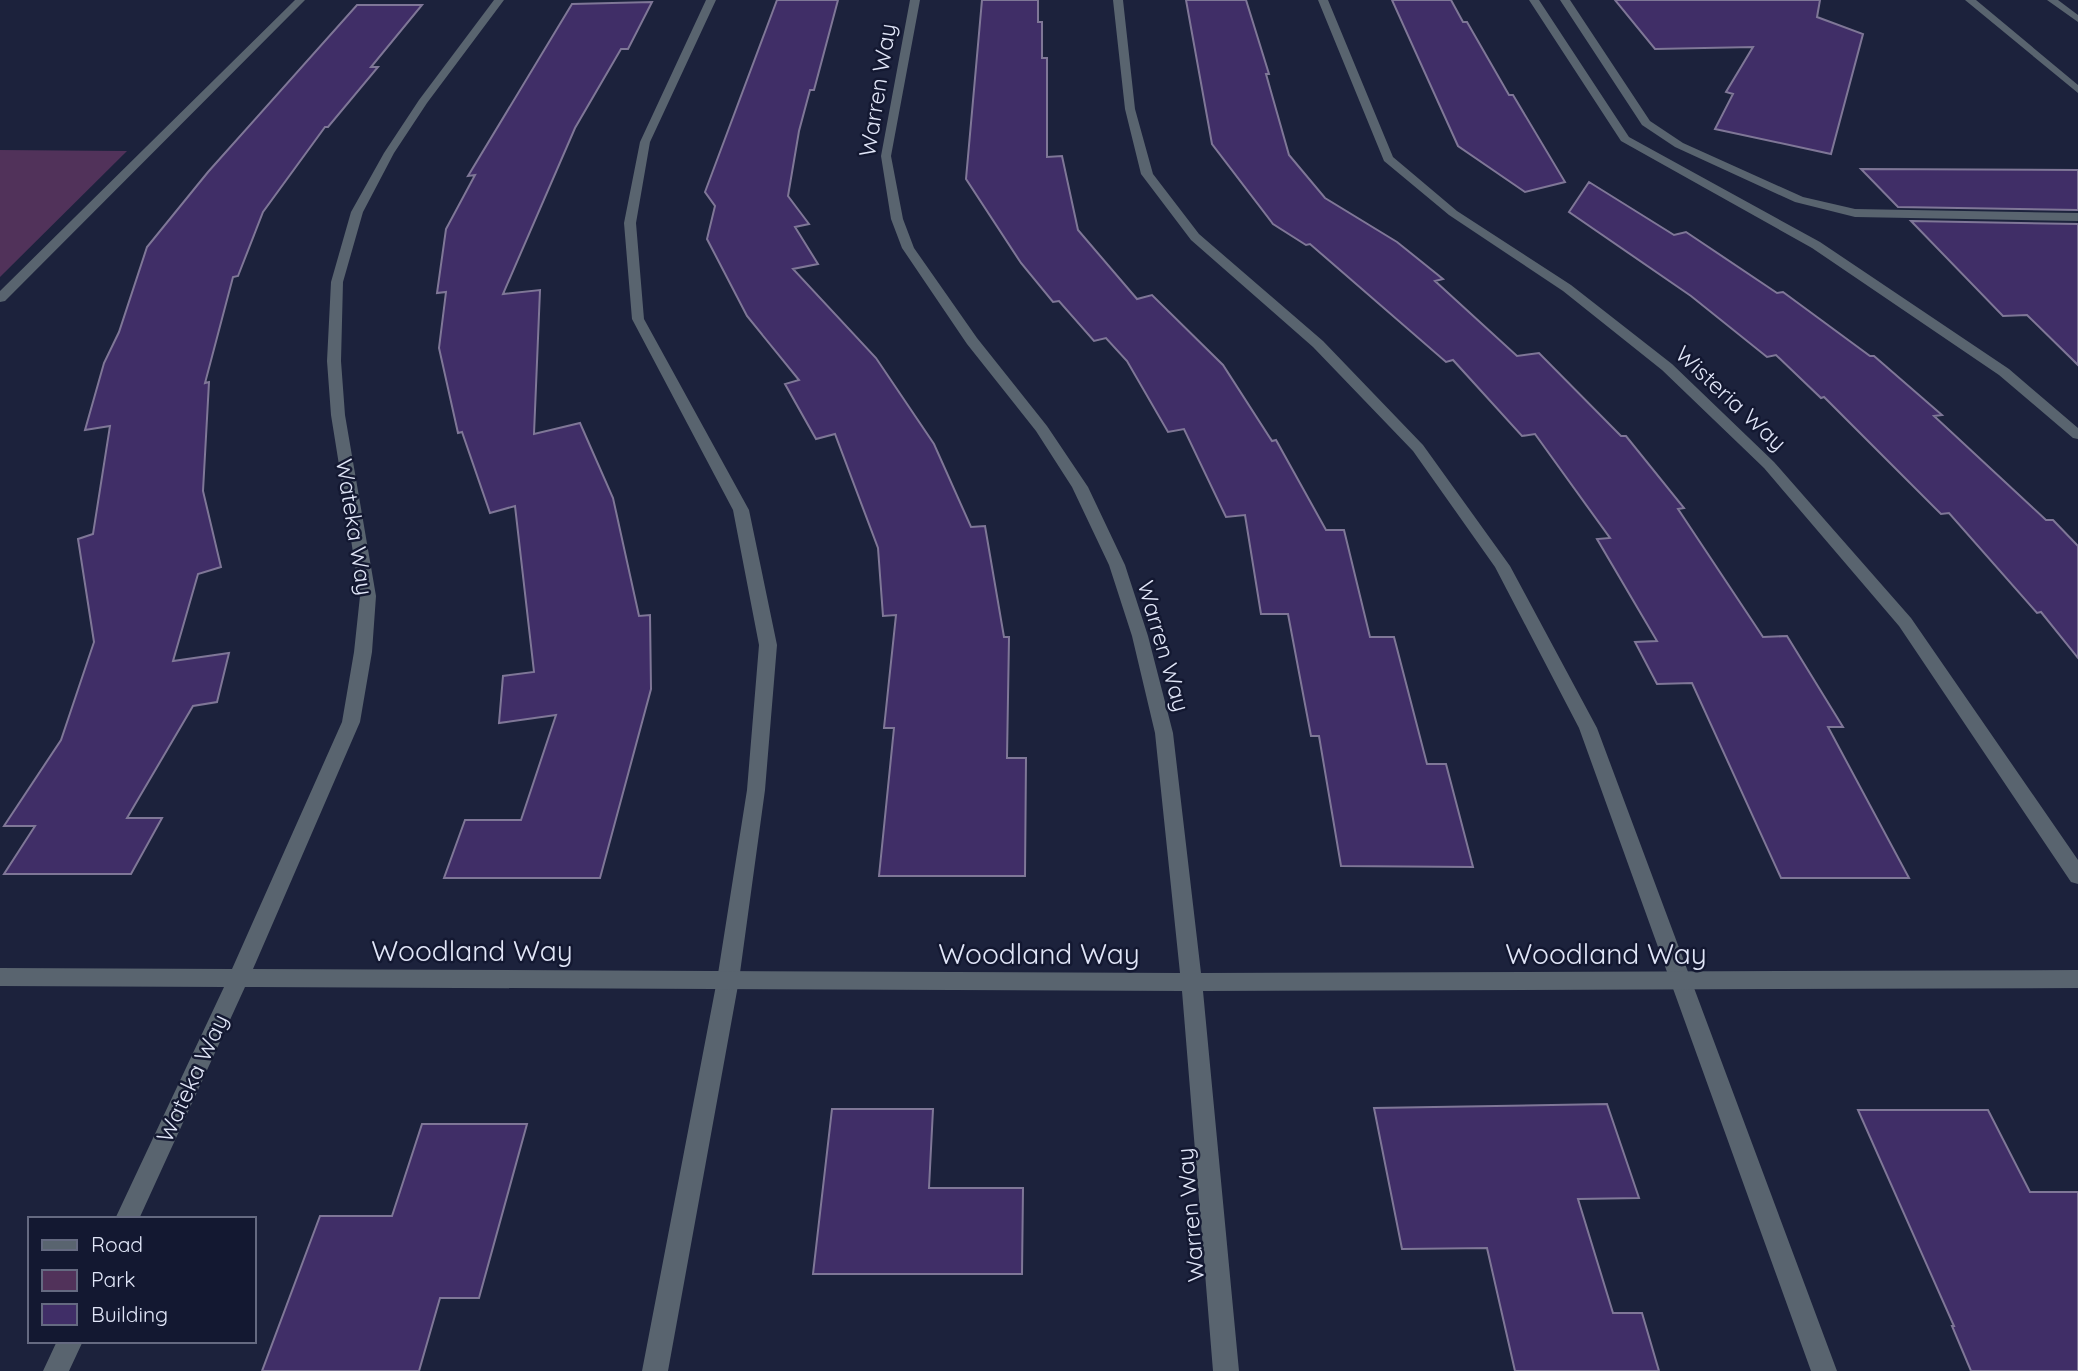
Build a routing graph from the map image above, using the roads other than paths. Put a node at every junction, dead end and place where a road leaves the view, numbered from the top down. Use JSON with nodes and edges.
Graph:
{"nodes":[{"id":1,"x":300,"y":0,"type":"edge"},
{"id":2,"x":499,"y":0,"type":"edge"},
{"id":3,"x":711,"y":0,"type":"edge"},
{"id":4,"x":915,"y":0,"type":"edge"},
{"id":5,"x":1118,"y":0,"type":"edge"},
{"id":6,"x":1322,"y":0,"type":"edge"},
{"id":7,"x":1534,"y":0,"type":"edge"},
{"id":8,"x":1565,"y":0,"type":"edge"},
{"id":9,"x":1970,"y":0,"type":"edge"},
{"id":10,"x":2052,"y":0,"type":"edge"},
{"id":11,"x":2078,"y":19,"type":"edge"},
{"id":12,"x":2078,"y":90,"type":"edge"},
{"id":13,"x":2078,"y":217,"type":"edge"},
{"id":14,"x":0,"y":298,"type":"edge"},
{"id":15,"x":2078,"y":435,"type":"edge"},
{"id":16,"x":2078,"y":876,"type":"edge"},
{"id":17,"x":0,"y":977,"type":"edge"},
{"id":18,"x":239,"y":977,"type":"junction"},
{"id":19,"x":2078,"y":979,"type":"edge"},
{"id":20,"x":728,"y":980,"type":"junction"},
{"id":21,"x":1679,"y":980,"type":"junction"},
{"id":22,"x":1192,"y":982,"type":"junction"},
{"id":23,"x":128,"y":1217,"type":"edge"},
{"id":24,"x":69,"y":1343,"type":"edge"},
{"id":25,"x":56,"y":1371,"type":"edge"},
{"id":26,"x":655,"y":1371,"type":"edge"},
{"id":27,"x":1226,"y":1371,"type":"edge"},
{"id":28,"x":1824,"y":1371,"type":"edge"}],
"edges":[{"from":1,"to":14,"type":"street"},
{"from":2,"to":18,"type":"street","name":"Wateka Way"},
{"from":3,"to":20,"type":"street"},
{"from":4,"to":22,"type":"street","name":"Warren Way"},
{"from":5,"to":21,"type":"street"},
{"from":6,"to":16,"type":"street","name":"Wisteria Way"},
{"from":7,"to":15,"type":"street"},
{"from":8,"to":13,"type":"street"},
{"from":9,"to":12,"type":"street"},
{"from":10,"to":11,"type":"street"},
{"from":17,"to":18,"type":"street","name":"Woodland Way"},
{"from":18,"to":20,"type":"street","name":"Woodland Way"},
{"from":18,"to":23,"type":"street","name":"Wateka Way"},
{"from":19,"to":21,"type":"street","name":"Woodland Way"},
{"from":20,"to":22,"type":"street","name":"Woodland Way"},
{"from":20,"to":26,"type":"street"},
{"from":21,"to":22,"type":"street","name":"Woodland Way"},
{"from":21,"to":28,"type":"street"},
{"from":22,"to":27,"type":"street","name":"Warren Way"},
{"from":24,"to":25,"type":"street"}]}
